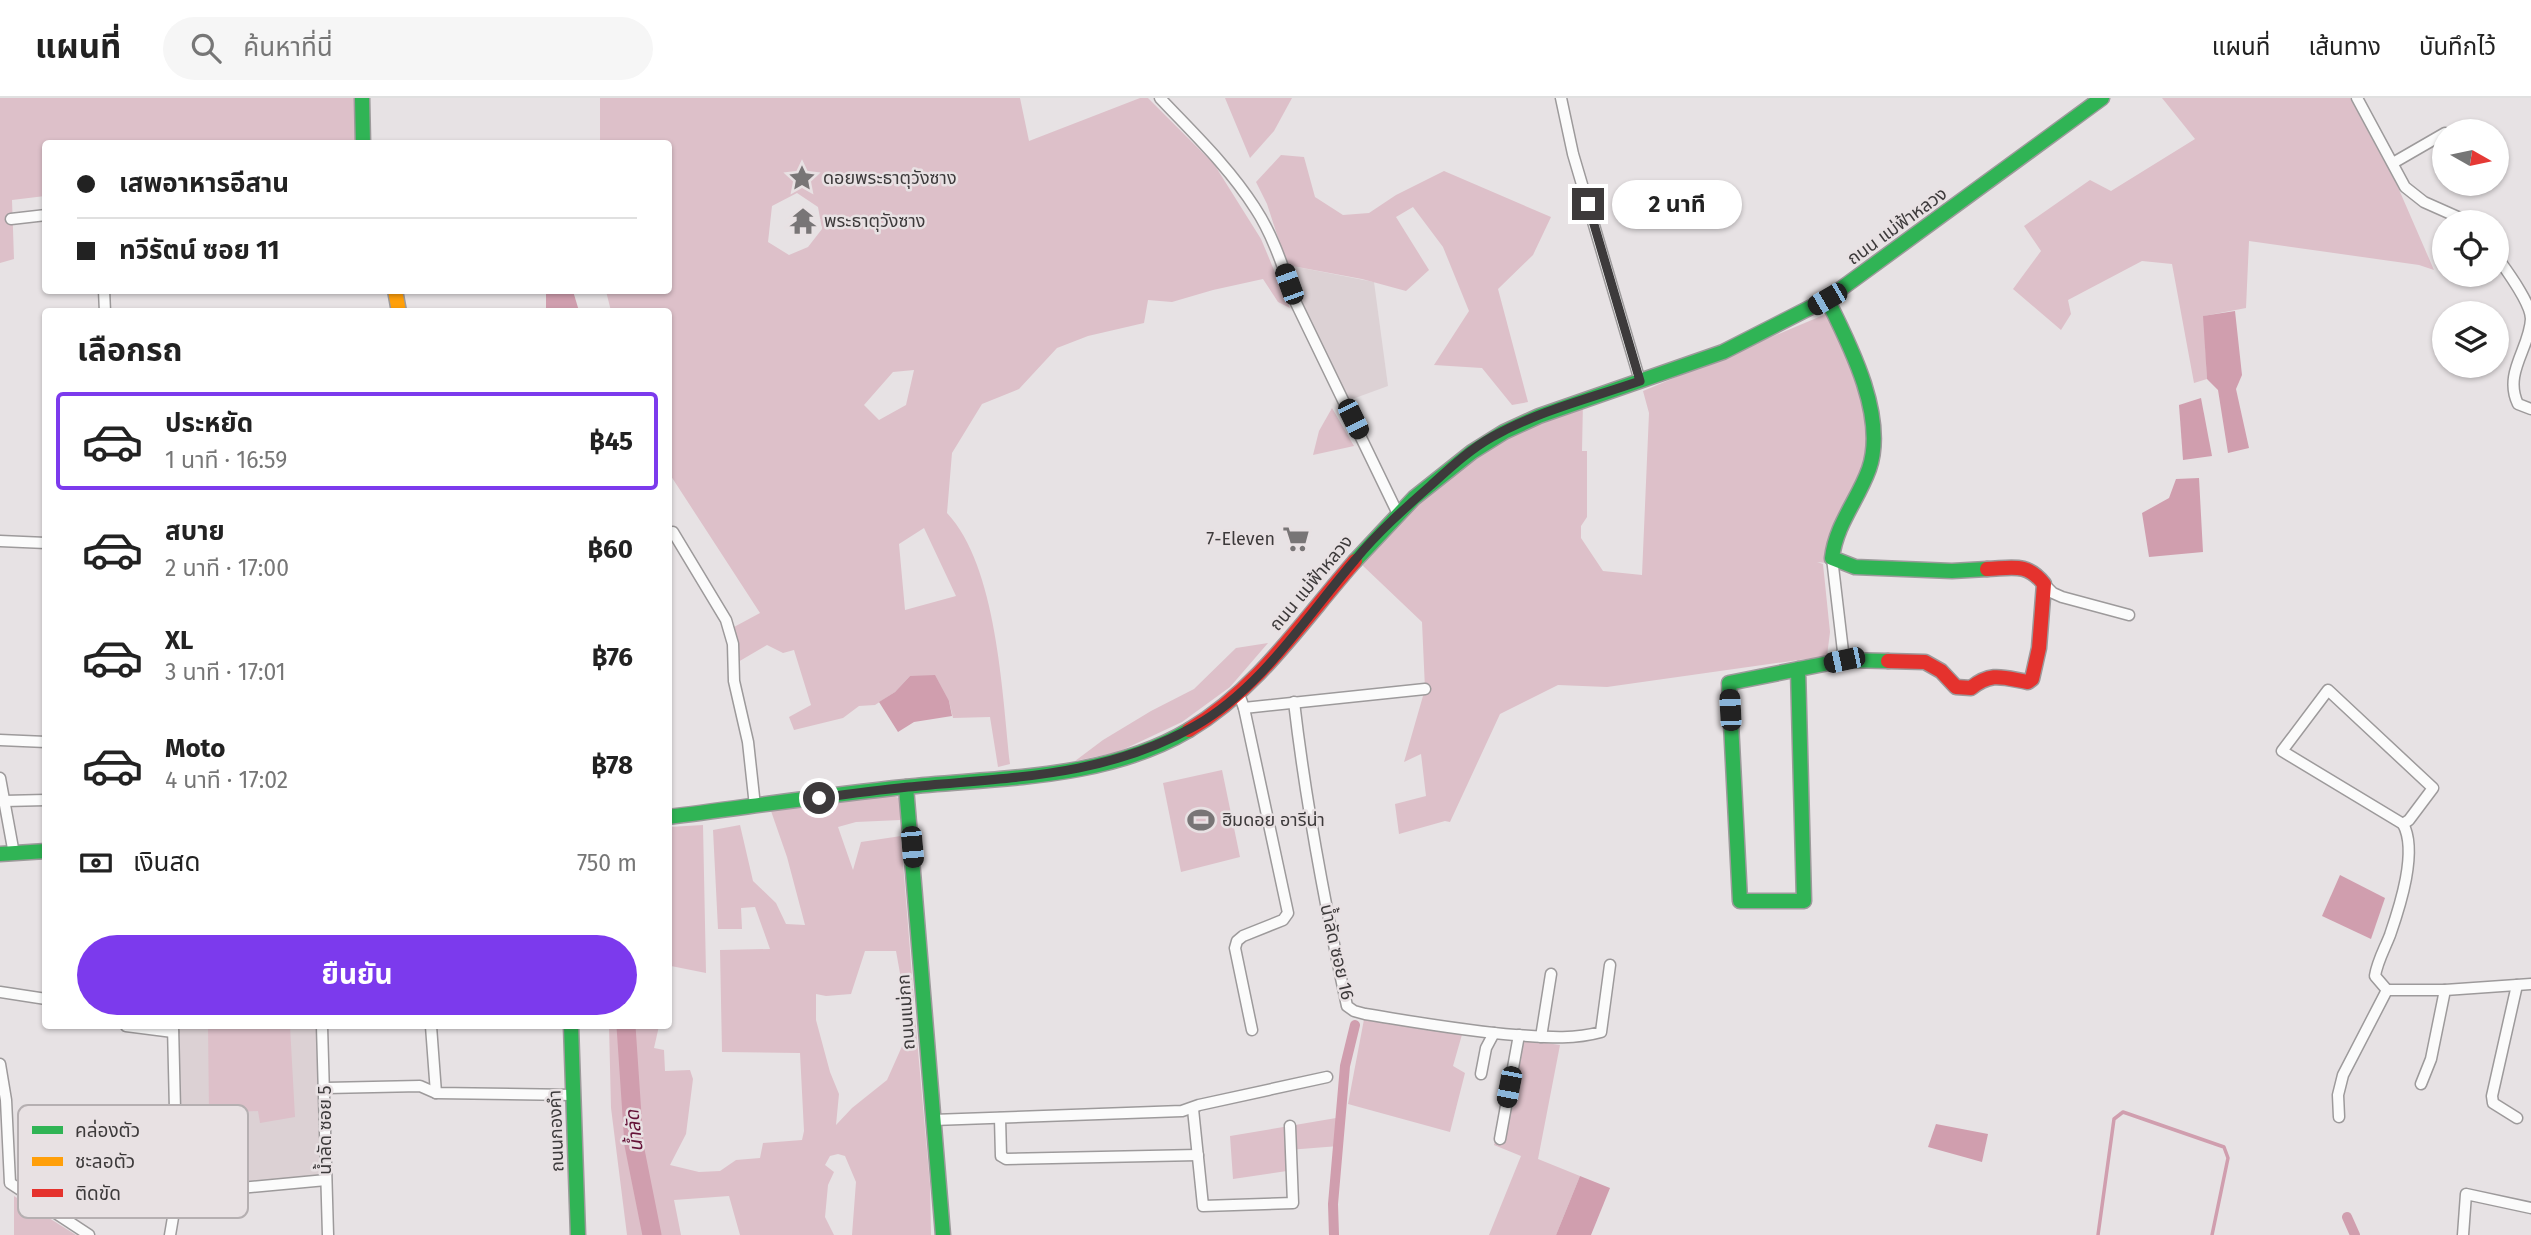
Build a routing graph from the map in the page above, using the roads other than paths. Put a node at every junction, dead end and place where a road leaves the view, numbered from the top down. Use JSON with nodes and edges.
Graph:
{"nodes":[{"id":1,"x":362,"y":98,"type":"edge"},
{"id":2,"x":1160,"y":98,"type":"edge"},
{"id":3,"x":1561,"y":98,"type":"edge"},
{"id":4,"x":2102,"y":98,"type":"edge"},
{"id":5,"x":2357,"y":98,"type":"edge"},
{"id":6,"x":363,"y":140,"type":"edge"},
{"id":7,"x":2432,"y":140,"type":"edge"},
{"id":8,"x":2393,"y":163,"type":"junction"},
{"id":9,"x":2442,"y":210,"type":"edge"},
{"id":10,"x":42,"y":215,"type":"edge"},
{"id":11,"x":11,"y":219,"type":"dead end"},
{"id":12,"x":2509,"y":276,"type":"edge"},
{"id":13,"x":1827,"y":299,"type":"junction"},
{"id":14,"x":1640,"y":381,"type":"junction"},
{"id":15,"x":2531,"y":409,"type":"edge"},
{"id":16,"x":1398,"y":514,"type":"junction"},
{"id":17,"x":673,"y":532,"type":"dead end"},
{"id":18,"x":0,"y":541,"type":"edge"},
{"id":19,"x":42,"y":543,"type":"edge"},
{"id":20,"x":1832,"y":558,"type":"junction"},
{"id":21,"x":2043,"y":584,"type":"junction"},
{"id":22,"x":2129,"y":615,"type":"dead end"},
{"id":23,"x":1844,"y":660,"type":"junction"},
{"id":24,"x":1798,"y":669,"type":"junction"},
{"id":25,"x":1424,"y":689,"type":"dead end"},
{"id":26,"x":1242,"y":701,"type":"junction"},
{"id":27,"x":1294,"y":702,"type":"junction"},
{"id":28,"x":0,"y":740,"type":"edge"},
{"id":29,"x":42,"y":742,"type":"edge"},
{"id":30,"x":0,"y":778,"type":"edge"},
{"id":31,"x":906,"y":787,"type":"junction"},
{"id":32,"x":42,"y":800,"type":"edge"},
{"id":33,"x":4,"y":801,"type":"junction"},
{"id":34,"x":755,"y":806,"type":"junction"},
{"id":35,"x":672,"y":816,"type":"edge"},
{"id":36,"x":2403,"y":824,"type":"junction"},
{"id":37,"x":42,"y":851,"type":"edge"},
{"id":38,"x":7,"y":854,"type":"edge"},
{"id":39,"x":1610,"y":965,"type":"dead end"},
{"id":40,"x":1551,"y":974,"type":"dead end"},
{"id":41,"x":2531,"y":984,"type":"edge"},
{"id":42,"x":2517,"y":985,"type":"junction"},
{"id":43,"x":2387,"y":990,"type":"junction"},
{"id":44,"x":2445,"y":990,"type":"junction"},
{"id":45,"x":0,"y":992,"type":"edge"},
{"id":46,"x":42,"y":998,"type":"edge"},
{"id":47,"x":173,"y":1029,"type":"edge"},
{"id":48,"x":322,"y":1029,"type":"edge"},
{"id":49,"x":431,"y":1029,"type":"edge"},
{"id":50,"x":571,"y":1029,"type":"edge"},
{"id":51,"x":1252,"y":1030,"type":"dead end"},
{"id":52,"x":1494,"y":1033,"type":"junction"},
{"id":53,"x":1519,"y":1035,"type":"junction"},
{"id":54,"x":1541,"y":1037,"type":"junction"},
{"id":55,"x":0,"y":1064,"type":"edge"},
{"id":56,"x":1481,"y":1074,"type":"dead end"},
{"id":57,"x":1327,"y":1077,"type":"dead end"},
{"id":58,"x":2421,"y":1084,"type":"dead end"},
{"id":59,"x":326,"y":1088,"type":"junction"},
{"id":60,"x":436,"y":1093,"type":"junction"},
{"id":61,"x":574,"y":1094,"type":"junction"},
{"id":62,"x":175,"y":1105,"type":"edge"},
{"id":63,"x":1193,"y":1109,"type":"junction"},
{"id":64,"x":2339,"y":1117,"type":"dead end"},
{"id":65,"x":1000,"y":1118,"type":"junction"},
{"id":66,"x":2516,"y":1118,"type":"dead end"},
{"id":67,"x":933,"y":1120,"type":"junction"},
{"id":68,"x":1290,"y":1126,"type":"dead end"},
{"id":69,"x":1500,"y":1139,"type":"dead end"},
{"id":70,"x":1198,"y":1154,"type":"junction"},
{"id":71,"x":326,"y":1180,"type":"junction"},
{"id":72,"x":248,"y":1187,"type":"edge"},
{"id":73,"x":18,"y":1188,"type":"edge"},
{"id":74,"x":2531,"y":1208,"type":"edge"},
{"id":75,"x":63,"y":1218,"type":"edge"},
{"id":76,"x":89,"y":1235,"type":"edge"},
{"id":77,"x":328,"y":1235,"type":"edge"},
{"id":78,"x":578,"y":1235,"type":"edge"},
{"id":79,"x":943,"y":1235,"type":"edge"},
{"id":80,"x":2463,"y":1235,"type":"edge"}],
"edges":[{"from":1,"to":6,"type":"street"},
{"from":2,"to":16,"type":"street"},
{"from":3,"to":14,"type":"street"},
{"from":4,"to":13,"type":"street","name":"ถนน แม่ฟ้าหลวง"},
{"from":5,"to":8,"type":"street"},
{"from":7,"to":8,"type":"street"},
{"from":8,"to":9,"type":"street"},
{"from":10,"to":11,"type":"street"},
{"from":12,"to":15,"type":"street"},
{"from":13,"to":14,"type":"street","name":"ถนน แม่ฟ้าหลวง"},
{"from":13,"to":20,"type":"street"},
{"from":14,"to":16,"type":"street","name":"ถนน แม่ฟ้าหลวง"},
{"from":16,"to":26,"type":"street","name":"ถนน แม่ฟ้าหลวง"},
{"from":17,"to":34,"type":"street"},
{"from":18,"to":19,"type":"street"},
{"from":20,"to":21,"type":"street"},
{"from":20,"to":23,"type":"street"},
{"from":21,"to":22,"type":"street"},
{"from":21,"to":23,"type":"street"},
{"from":23,"to":24,"type":"street"},
{"from":24,"to":24,"type":"street"},
{"from":25,"to":27,"type":"street"},
{"from":26,"to":27,"type":"street"},
{"from":26,"to":31,"type":"street","name":"ถนน แม่ฟ้าหลวง"},
{"from":26,"to":51,"type":"street"},
{"from":27,"to":52,"type":"street","name":"น้ำลัด ซอย 16"},
{"from":28,"to":29,"type":"street"},
{"from":30,"to":33,"type":"street"},
{"from":31,"to":34,"type":"street","name":"ถนน แม่ฟ้าหลวง"},
{"from":31,"to":67,"type":"street","name":"ถนนแม่กก"},
{"from":32,"to":33,"type":"street"},
{"from":33,"to":38,"type":"street"},
{"from":34,"to":35,"type":"street","name":"ถนน แม่ฟ้าหลวง"},
{"from":36,"to":36,"type":"street"},
{"from":36,"to":43,"type":"street"},
{"from":37,"to":38,"type":"street"},
{"from":39,"to":54,"type":"street","name":"น้ำลัด ซอย 16"},
{"from":40,"to":54,"type":"street"},
{"from":41,"to":42,"type":"street"},
{"from":42,"to":44,"type":"street"},
{"from":42,"to":66,"type":"street"},
{"from":43,"to":44,"type":"street"},
{"from":43,"to":64,"type":"street"},
{"from":44,"to":58,"type":"street"},
{"from":45,"to":46,"type":"street"},
{"from":47,"to":62,"type":"street"},
{"from":48,"to":59,"type":"street","name":"น้ำลัด ซอย 5"},
{"from":49,"to":60,"type":"street"},
{"from":50,"to":61,"type":"street","name":"ถนนกองคำ"},
{"from":52,"to":53,"type":"street","name":"น้ำลัด ซอย 16"},
{"from":52,"to":56,"type":"street"},
{"from":53,"to":54,"type":"street","name":"น้ำลัด ซอย 16"},
{"from":53,"to":69,"type":"street"},
{"from":55,"to":73,"type":"street"},
{"from":57,"to":63,"type":"street"},
{"from":59,"to":60,"type":"street"},
{"from":59,"to":71,"type":"street","name":"น้ำลัด ซอย 5"},
{"from":60,"to":61,"type":"street"},
{"from":61,"to":78,"type":"street","name":"ถนนกองคำ"},
{"from":63,"to":65,"type":"street"},
{"from":63,"to":70,"type":"street"},
{"from":65,"to":67,"type":"street"},
{"from":65,"to":70,"type":"street"},
{"from":67,"to":79,"type":"street","name":"ถนนแม่กก"},
{"from":68,"to":70,"type":"street"},
{"from":71,"to":72,"type":"street"},
{"from":71,"to":77,"type":"street","name":"น้ำลัด ซอย 5"},
{"from":74,"to":80,"type":"street"},
{"from":75,"to":76,"type":"street"}]}
